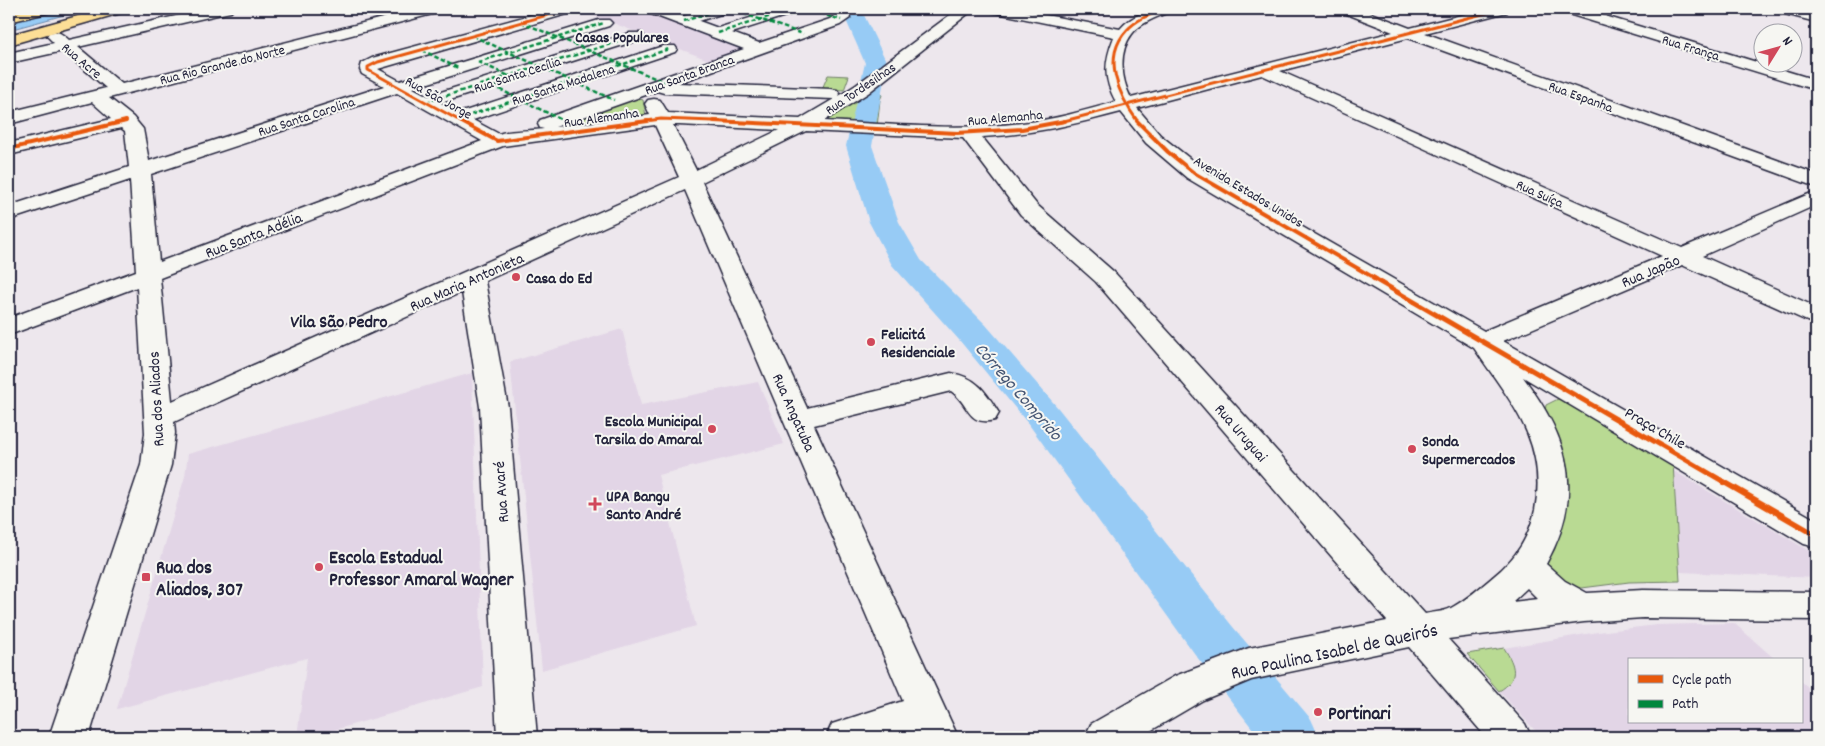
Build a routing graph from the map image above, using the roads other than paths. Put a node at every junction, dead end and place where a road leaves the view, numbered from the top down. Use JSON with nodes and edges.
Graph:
{"nodes":[{"id":1,"x":34,"y":9,"type":"edge"},
{"id":2,"x":46,"y":9,"type":"edge"},
{"id":3,"x":104,"y":9,"type":"edge"},
{"id":4,"x":118,"y":9,"type":"edge"},
{"id":5,"x":226,"y":9,"type":"edge"},
{"id":6,"x":435,"y":9,"type":"edge"},
{"id":7,"x":568,"y":9,"type":"edge"},
{"id":8,"x":653,"y":9,"type":"edge"},
{"id":9,"x":722,"y":9,"type":"edge"},
{"id":10,"x":730,"y":9,"type":"edge"},
{"id":11,"x":793,"y":9,"type":"edge"},
{"id":12,"x":807,"y":9,"type":"edge"},
{"id":13,"x":967,"y":9,"type":"edge"},
{"id":14,"x":996,"y":9,"type":"edge"},
{"id":15,"x":1164,"y":9,"type":"edge"},
{"id":16,"x":1347,"y":9,"type":"edge"},
{"id":17,"x":1502,"y":9,"type":"edge"},
{"id":18,"x":1567,"y":9,"type":"edge"},
{"id":19,"x":1782,"y":9,"type":"edge"},
{"id":20,"x":841,"y":14,"type":"edge"},
{"id":21,"x":9,"y":17,"type":"edge"},
{"id":22,"x":1816,"y":18,"type":"edge"},
{"id":23,"x":761,"y":19,"type":"junction"},
{"id":24,"x":684,"y":21,"type":"junction"},
{"id":25,"x":521,"y":22,"type":"junction"},
{"id":26,"x":604,"y":23,"type":"junction"},
{"id":27,"x":47,"y":29,"type":"junction"},
{"id":28,"x":718,"y":33,"type":"junction"},
{"id":29,"x":1408,"y":33,"type":"junction"},
{"id":30,"x":803,"y":34,"type":"junction"},
{"id":31,"x":1123,"y":34,"type":"junction"},
{"id":32,"x":9,"y":36,"type":"edge"},
{"id":33,"x":473,"y":36,"type":"junction"},
{"id":34,"x":636,"y":36,"type":"junction"},
{"id":35,"x":557,"y":37,"type":"junction"},
{"id":36,"x":9,"y":40,"type":"edge"},
{"id":37,"x":65,"y":45,"type":"junction"},
{"id":38,"x":760,"y":48,"type":"junction"},
{"id":39,"x":669,"y":49,"type":"junction"},
{"id":40,"x":422,"y":50,"type":"junction"},
{"id":41,"x":589,"y":51,"type":"junction"},
{"id":42,"x":509,"y":52,"type":"junction"},
{"id":43,"x":9,"y":58,"type":"edge"},
{"id":44,"x":478,"y":62,"type":"junction"},
{"id":45,"x":622,"y":65,"type":"junction"},
{"id":46,"x":540,"y":66,"type":"junction"},
{"id":47,"x":458,"y":68,"type":"junction"},
{"id":48,"x":1264,"y":70,"type":"junction"},
{"id":49,"x":714,"y":73,"type":"junction"},
{"id":50,"x":509,"y":76,"type":"junction"},
{"id":51,"x":573,"y":81,"type":"junction"},
{"id":52,"x":487,"y":83,"type":"junction"},
{"id":53,"x":1816,"y":84,"type":"edge"},
{"id":54,"x":398,"y":87,"type":"junction"},
{"id":55,"x":660,"y":89,"type":"junction"},
{"id":56,"x":107,"y":93,"type":"junction"},
{"id":57,"x":831,"y":94,"type":"dead end"},
{"id":58,"x":519,"y":99,"type":"junction"},
{"id":59,"x":1122,"y":99,"type":"junction"},
{"id":60,"x":614,"y":100,"type":"junction"},
{"id":61,"x":426,"y":102,"type":"junction"},
{"id":62,"x":9,"y":118,"type":"edge"},
{"id":63,"x":458,"y":119,"type":"junction"},
{"id":64,"x":661,"y":119,"type":"junction"},
{"id":65,"x":126,"y":121,"type":"junction"},
{"id":66,"x":563,"y":124,"type":"junction"},
{"id":67,"x":804,"y":125,"type":"junction"},
{"id":68,"x":969,"y":133,"type":"junction"},
{"id":69,"x":497,"y":141,"type":"junction"},
{"id":70,"x":9,"y":149,"type":"edge"},
{"id":71,"x":140,"y":170,"type":"junction"},
{"id":72,"x":691,"y":180,"type":"junction"},
{"id":73,"x":1816,"y":181,"type":"edge"},
{"id":74,"x":1816,"y":197,"type":"edge"},
{"id":75,"x":9,"y":212,"type":"edge"},
{"id":76,"x":1683,"y":256,"type":"junction"},
{"id":77,"x":147,"y":274,"type":"junction"},
{"id":78,"x":472,"y":278,"type":"junction"},
{"id":79,"x":1816,"y":316,"type":"edge"},
{"id":80,"x":9,"y":327,"type":"edge"},
{"id":81,"x":1482,"y":341,"type":"junction"},
{"id":82,"x":1578,"y":395,"type":"junction"},
{"id":83,"x":1526,"y":401,"type":"junction"},
{"id":84,"x":985,"y":413,"type":"dead end"},
{"id":85,"x":158,"y":418,"type":"junction"},
{"id":86,"x":798,"y":420,"type":"junction"},
{"id":87,"x":1816,"y":535,"type":"edge"},
{"id":88,"x":1528,"y":565,"type":"junction"},
{"id":89,"x":1816,"y":606,"type":"edge"},
{"id":90,"x":1584,"y":608,"type":"junction"},
{"id":91,"x":1459,"y":622,"type":"junction"},
{"id":92,"x":1418,"y":631,"type":"junction"},
{"id":93,"x":932,"y":724,"type":"edge"},
{"id":94,"x":69,"y":737,"type":"edge"},
{"id":95,"x":517,"y":737,"type":"edge"},
{"id":96,"x":846,"y":737,"type":"edge"},
{"id":97,"x":1104,"y":737,"type":"edge"},
{"id":98,"x":1511,"y":737,"type":"edge"}],
"edges":[{"from":1,"to":21,"type":"highway"},
{"from":2,"to":21,"type":"highway"},
{"from":3,"to":32,"type":"highway"},
{"from":4,"to":27,"type":"highway"},
{"from":5,"to":37,"type":"street"},
{"from":6,"to":56,"type":"street","name":"Rua Rio Grande do Norte"},
{"from":7,"to":25,"type":"street"},
{"from":7,"to":26,"type":"street"},
{"from":8,"to":24,"type":"street"},
{"from":9,"to":24,"type":"street"},
{"from":10,"to":23,"type":"street"},
{"from":11,"to":23,"type":"street"},
{"from":12,"to":20,"type":"street"},
{"from":13,"to":67,"type":"street","name":"Rua Tordesilhas"},
{"from":14,"to":31,"type":"street"},
{"from":15,"to":31,"type":"street"},
{"from":16,"to":29,"type":"street","name":"Rua Espanha"},
{"from":17,"to":29,"type":"street","name":"Rua Alemanha"},
{"from":18,"to":53,"type":"street","name":"Rua França"},
{"from":19,"to":22,"type":"street"},
{"from":20,"to":30,"type":"street","name":"Rua Santa Branca"},
{"from":23,"to":28,"type":"street"},
{"from":23,"to":30,"type":"street"},
{"from":24,"to":28,"type":"street"},
{"from":25,"to":33,"type":"street"},
{"from":25,"to":35,"type":"street"},
{"from":26,"to":34,"type":"street"},
{"from":26,"to":35,"type":"street","name":"Rua Santa Carolina"},
{"from":27,"to":36,"type":"highway"},
{"from":27,"to":37,"type":"street","name":"Rua Acre"},
{"from":28,"to":38,"type":"street"},
{"from":29,"to":48,"type":"street","name":"Rua Alemanha"},
{"from":29,"to":73,"type":"street","name":"Rua Espanha"},
{"from":30,"to":38,"type":"street","name":"Rua Santa Branca"},
{"from":31,"to":59,"type":"street","name":"Avenida Estados Unidos"},
{"from":33,"to":40,"type":"street"},
{"from":33,"to":42,"type":"street"},
{"from":34,"to":39,"type":"street"},
{"from":34,"to":41,"type":"street","name":"Rua Santa Cecília"},
{"from":35,"to":41,"type":"street"},
{"from":35,"to":42,"type":"street","name":"Rua Santa Carolina"},
{"from":37,"to":43,"type":"street"},
{"from":37,"to":56,"type":"street","name":"Rua Acre"},
{"from":38,"to":49,"type":"street","name":"Rua Santa Branca"},
{"from":39,"to":45,"type":"street","name":"Rua Santa Madalena"},
{"from":39,"to":49,"type":"street"},
{"from":40,"to":47,"type":"street"},
{"from":40,"to":54,"type":"street","name":"Rua São Jorge"},
{"from":41,"to":45,"type":"street"},
{"from":41,"to":46,"type":"street","name":"Rua Santa Cecília"},
{"from":42,"to":44,"type":"street","name":"Rua Santa Carolina"},
{"from":42,"to":46,"type":"street"},
{"from":44,"to":47,"type":"street","name":"Rua Santa Carolina"},
{"from":44,"to":50,"type":"street"},
{"from":45,"to":51,"type":"street","name":"Rua Santa Madalena"},
{"from":45,"to":55,"type":"street"},
{"from":46,"to":50,"type":"street","name":"Rua Santa Cecília"},
{"from":46,"to":51,"type":"street"},
{"from":47,"to":54,"type":"street","name":"Rua Santa Carolina"},
{"from":48,"to":59,"type":"street","name":"Rua Alemanha"},
{"from":48,"to":76,"type":"street","name":"Rua Suíça"},
{"from":49,"to":55,"type":"street","name":"Rua Santa Branca"},
{"from":50,"to":52,"type":"street","name":"Rua Santa Cecília"},
{"from":51,"to":58,"type":"street","name":"Rua Santa Madalena"},
{"from":51,"to":60,"type":"street"},
{"from":52,"to":58,"type":"street"},
{"from":52,"to":61,"type":"street","name":"Rua Santa Cecília"},
{"from":54,"to":61,"type":"street","name":"Rua São Jorge"},
{"from":54,"to":71,"type":"street","name":"Rua Santa Carolina"},
{"from":55,"to":57,"type":"street"},
{"from":55,"to":60,"type":"street","name":"Rua Santa Branca"},
{"from":55,"to":64,"type":"street","name":"Rua Angatuba"},
{"from":56,"to":62,"type":"street","name":"Rua Rio Grande do Norte"},
{"from":56,"to":65,"type":"street","name":"Rua dos Aliados"},
{"from":58,"to":63,"type":"street","name":"Rua Santa Madalena"},
{"from":58,"to":66,"type":"street"},
{"from":59,"to":68,"type":"street","name":"Rua Alemanha"},
{"from":59,"to":81,"type":"street","name":"Avenida Estados Unidos"},
{"from":60,"to":66,"type":"street","name":"Rua Santa Branca"},
{"from":61,"to":63,"type":"street","name":"Rua São Jorge"},
{"from":63,"to":69,"type":"street","name":"Rua São Jorge"},
{"from":64,"to":66,"type":"street","name":"Rua Alemanha"},
{"from":64,"to":67,"type":"street","name":"Rua Alemanha"},
{"from":64,"to":72,"type":"street","name":"Rua Angatuba"},
{"from":65,"to":70,"type":"street"},
{"from":65,"to":71,"type":"street","name":"Rua dos Aliados"},
{"from":66,"to":69,"type":"street","name":"Rua Alemanha"},
{"from":67,"to":68,"type":"street","name":"Rua Alemanha"},
{"from":67,"to":72,"type":"street","name":"Rua Tordesilhas"},
{"from":68,"to":92,"type":"street","name":"Rua Uruguai"},
{"from":69,"to":77,"type":"street","name":"Rua Santa Adélia"},
{"from":71,"to":75,"type":"street","name":"Rua Santa Carolina"},
{"from":71,"to":77,"type":"street","name":"Rua dos Aliados"},
{"from":72,"to":78,"type":"street","name":"Rua Maria Antonieta"},
{"from":72,"to":86,"type":"street","name":"Rua Angatuba"},
{"from":74,"to":76,"type":"street","name":"Rua Japão"},
{"from":76,"to":79,"type":"street","name":"Rua Suíça"},
{"from":76,"to":81,"type":"street","name":"Rua Japão"},
{"from":77,"to":80,"type":"street","name":"Rua Santa Adélia"},
{"from":77,"to":85,"type":"street","name":"Rua dos Aliados"},
{"from":78,"to":85,"type":"street","name":"Rua Maria Antonieta"},
{"from":78,"to":95,"type":"street","name":"Rua Avaré"},
{"from":81,"to":82,"type":"street","name":"Praça Chile"},
{"from":81,"to":83,"type":"street"},
{"from":82,"to":83,"type":"street"},
{"from":82,"to":87,"type":"street","name":"Praça Chile"},
{"from":83,"to":88,"type":"street"},
{"from":84,"to":86,"type":"street"},
{"from":85,"to":94,"type":"street","name":"Rua dos Aliados"},
{"from":86,"to":93,"type":"street","name":"Rua Angatuba"},
{"from":88,"to":90,"type":"street"},
{"from":88,"to":91,"type":"street"},
{"from":89,"to":90,"type":"street"},
{"from":90,"to":91,"type":"street"},
{"from":91,"to":92,"type":"street","name":"Rua Paulina Isabel de Queirós"},
{"from":92,"to":97,"type":"street","name":"Rua Paulina Isabel de Queirós"},
{"from":92,"to":98,"type":"street","name":"Rua Uruguai"},
{"from":93,"to":96,"type":"street"}]}
